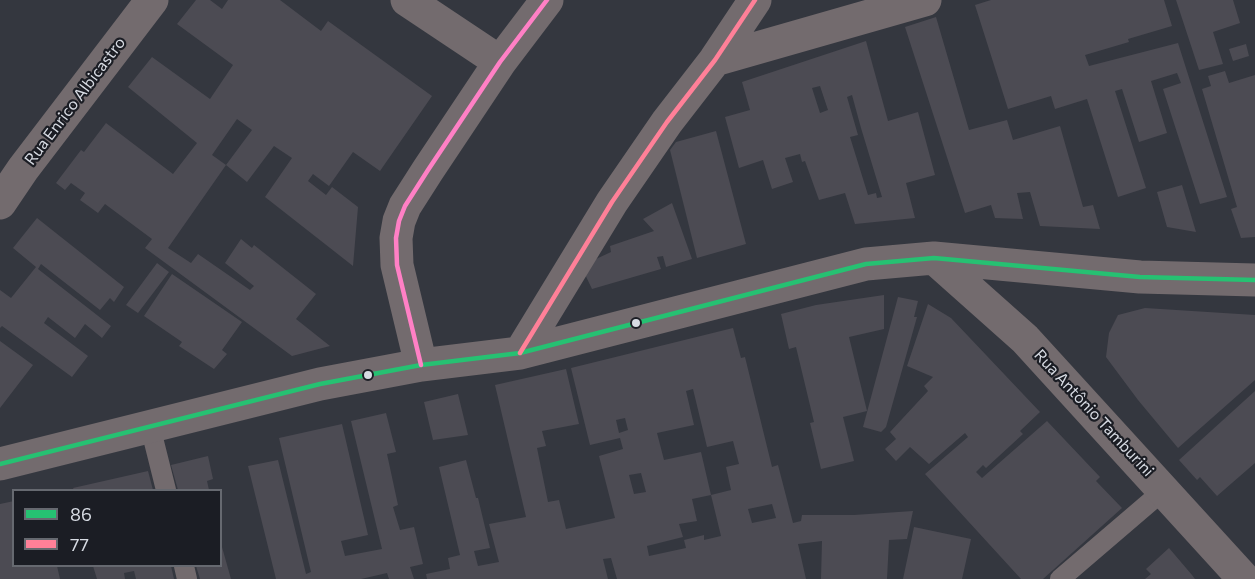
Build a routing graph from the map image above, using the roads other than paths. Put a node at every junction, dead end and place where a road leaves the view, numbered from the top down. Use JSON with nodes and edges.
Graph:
{"nodes":[{"id":1,"x":152,"y":0,"type":"edge"},
{"id":2,"x":407,"y":0,"type":"edge"},
{"id":3,"x":547,"y":0,"type":"edge"},
{"id":4,"x":755,"y":0,"type":"edge"},
{"id":5,"x":925,"y":0,"type":"edge"},
{"id":6,"x":716,"y":60,"type":"junction"},
{"id":7,"x":501,"y":62,"type":"junction"},
{"id":8,"x":0,"y":202,"type":"edge"},
{"id":9,"x":934,"y":258,"type":"junction"},
{"id":10,"x":1255,"y":280,"type":"edge"},
{"id":11,"x":520,"y":353,"type":"junction"},
{"id":12,"x":421,"y":365,"type":"junction"},
{"id":13,"x":150,"y":426,"type":"junction"},
{"id":14,"x":0,"y":465,"type":"edge"},
{"id":15,"x":166,"y":489,"type":"edge"},
{"id":16,"x":1164,"y":490,"type":"junction"},
{"id":17,"x":1060,"y":579,"type":"edge"},
{"id":18,"x":1244,"y":579,"type":"edge"}],
"edges":[{"from":1,"to":8,"type":"street","name":"Rua Enrico Albicastro"},
{"from":2,"to":7,"type":"street"},
{"from":3,"to":7,"type":"street"},
{"from":4,"to":6,"type":"street"},
{"from":5,"to":6,"type":"street"},
{"from":6,"to":11,"type":"street"},
{"from":7,"to":12,"type":"street"},
{"from":9,"to":10,"type":"street"},
{"from":9,"to":11,"type":"street"},
{"from":9,"to":16,"type":"street","name":"Rua Antônio Tamburini"},
{"from":11,"to":12,"type":"street"},
{"from":12,"to":13,"type":"street"},
{"from":13,"to":14,"type":"street"},
{"from":13,"to":15,"type":"lane"},
{"from":16,"to":17,"type":"lane"},
{"from":16,"to":18,"type":"street","name":"Rua Antônio Tamburini"}]}
